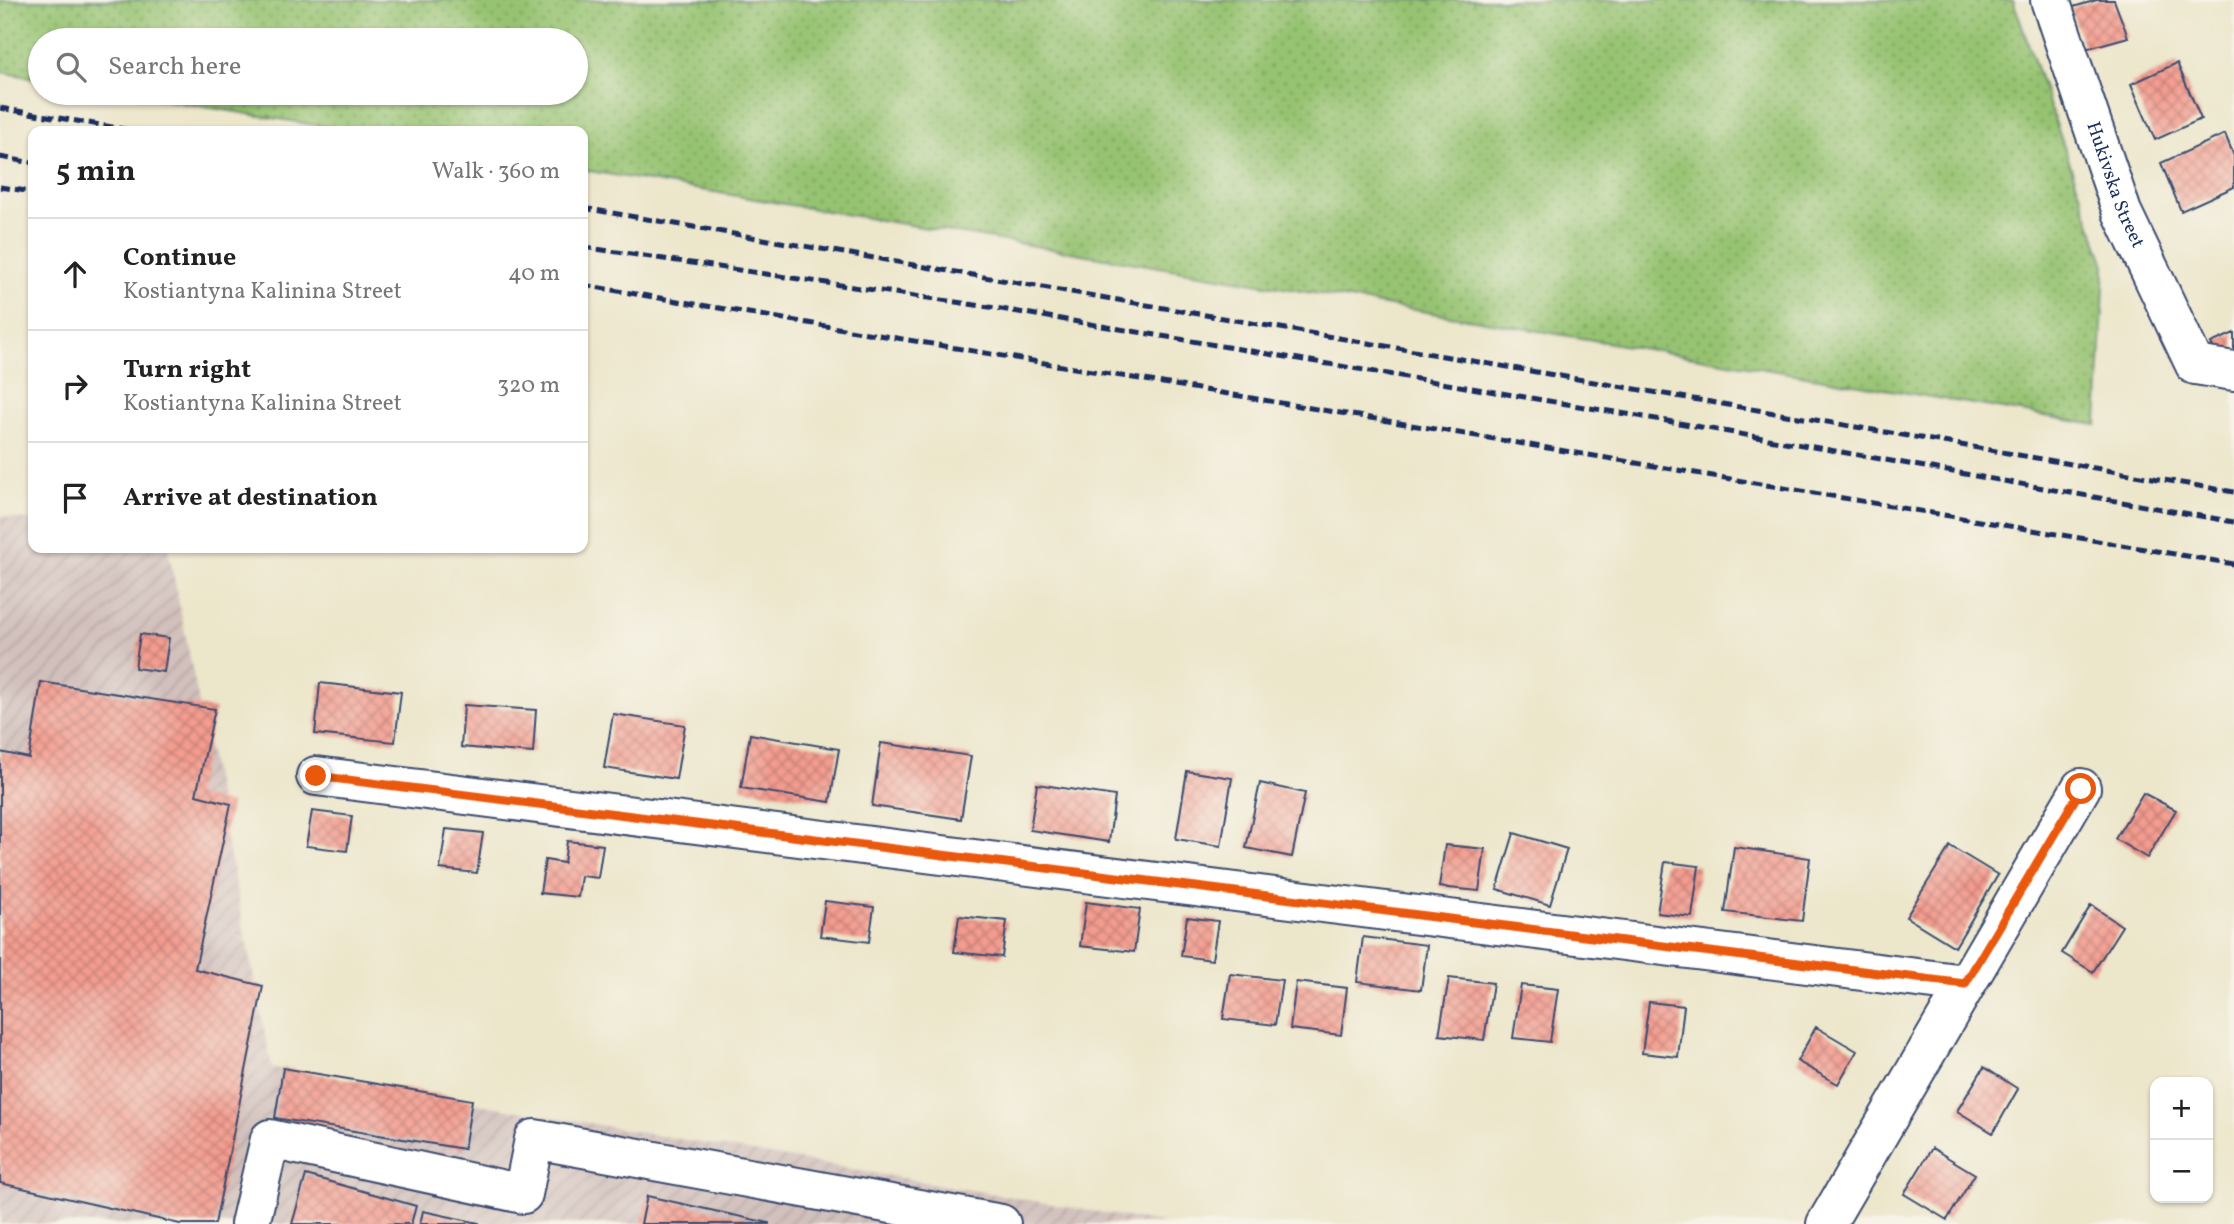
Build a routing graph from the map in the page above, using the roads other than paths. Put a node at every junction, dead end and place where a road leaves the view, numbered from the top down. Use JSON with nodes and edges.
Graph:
{"nodes":[{"id":1,"x":2050,"y":0,"type":"edge"},
{"id":2,"x":2234,"y":371,"type":"edge"},
{"id":3,"x":316,"y":776,"type":"dead end"},
{"id":4,"x":2081,"y":789,"type":"dead end"},
{"id":5,"x":1965,"y":984,"type":"junction"},
{"id":6,"x":250,"y":1224,"type":"edge"},
{"id":7,"x":1001,"y":1224,"type":"edge"},
{"id":8,"x":1826,"y":1224,"type":"edge"}],
"edges":[{"from":1,"to":2,"type":"street","name":"Hukivska Street"},
{"from":3,"to":5,"type":"street"},
{"from":4,"to":5,"type":"street"},
{"from":5,"to":8,"type":"street"},
{"from":6,"to":7,"type":"street"}]}
